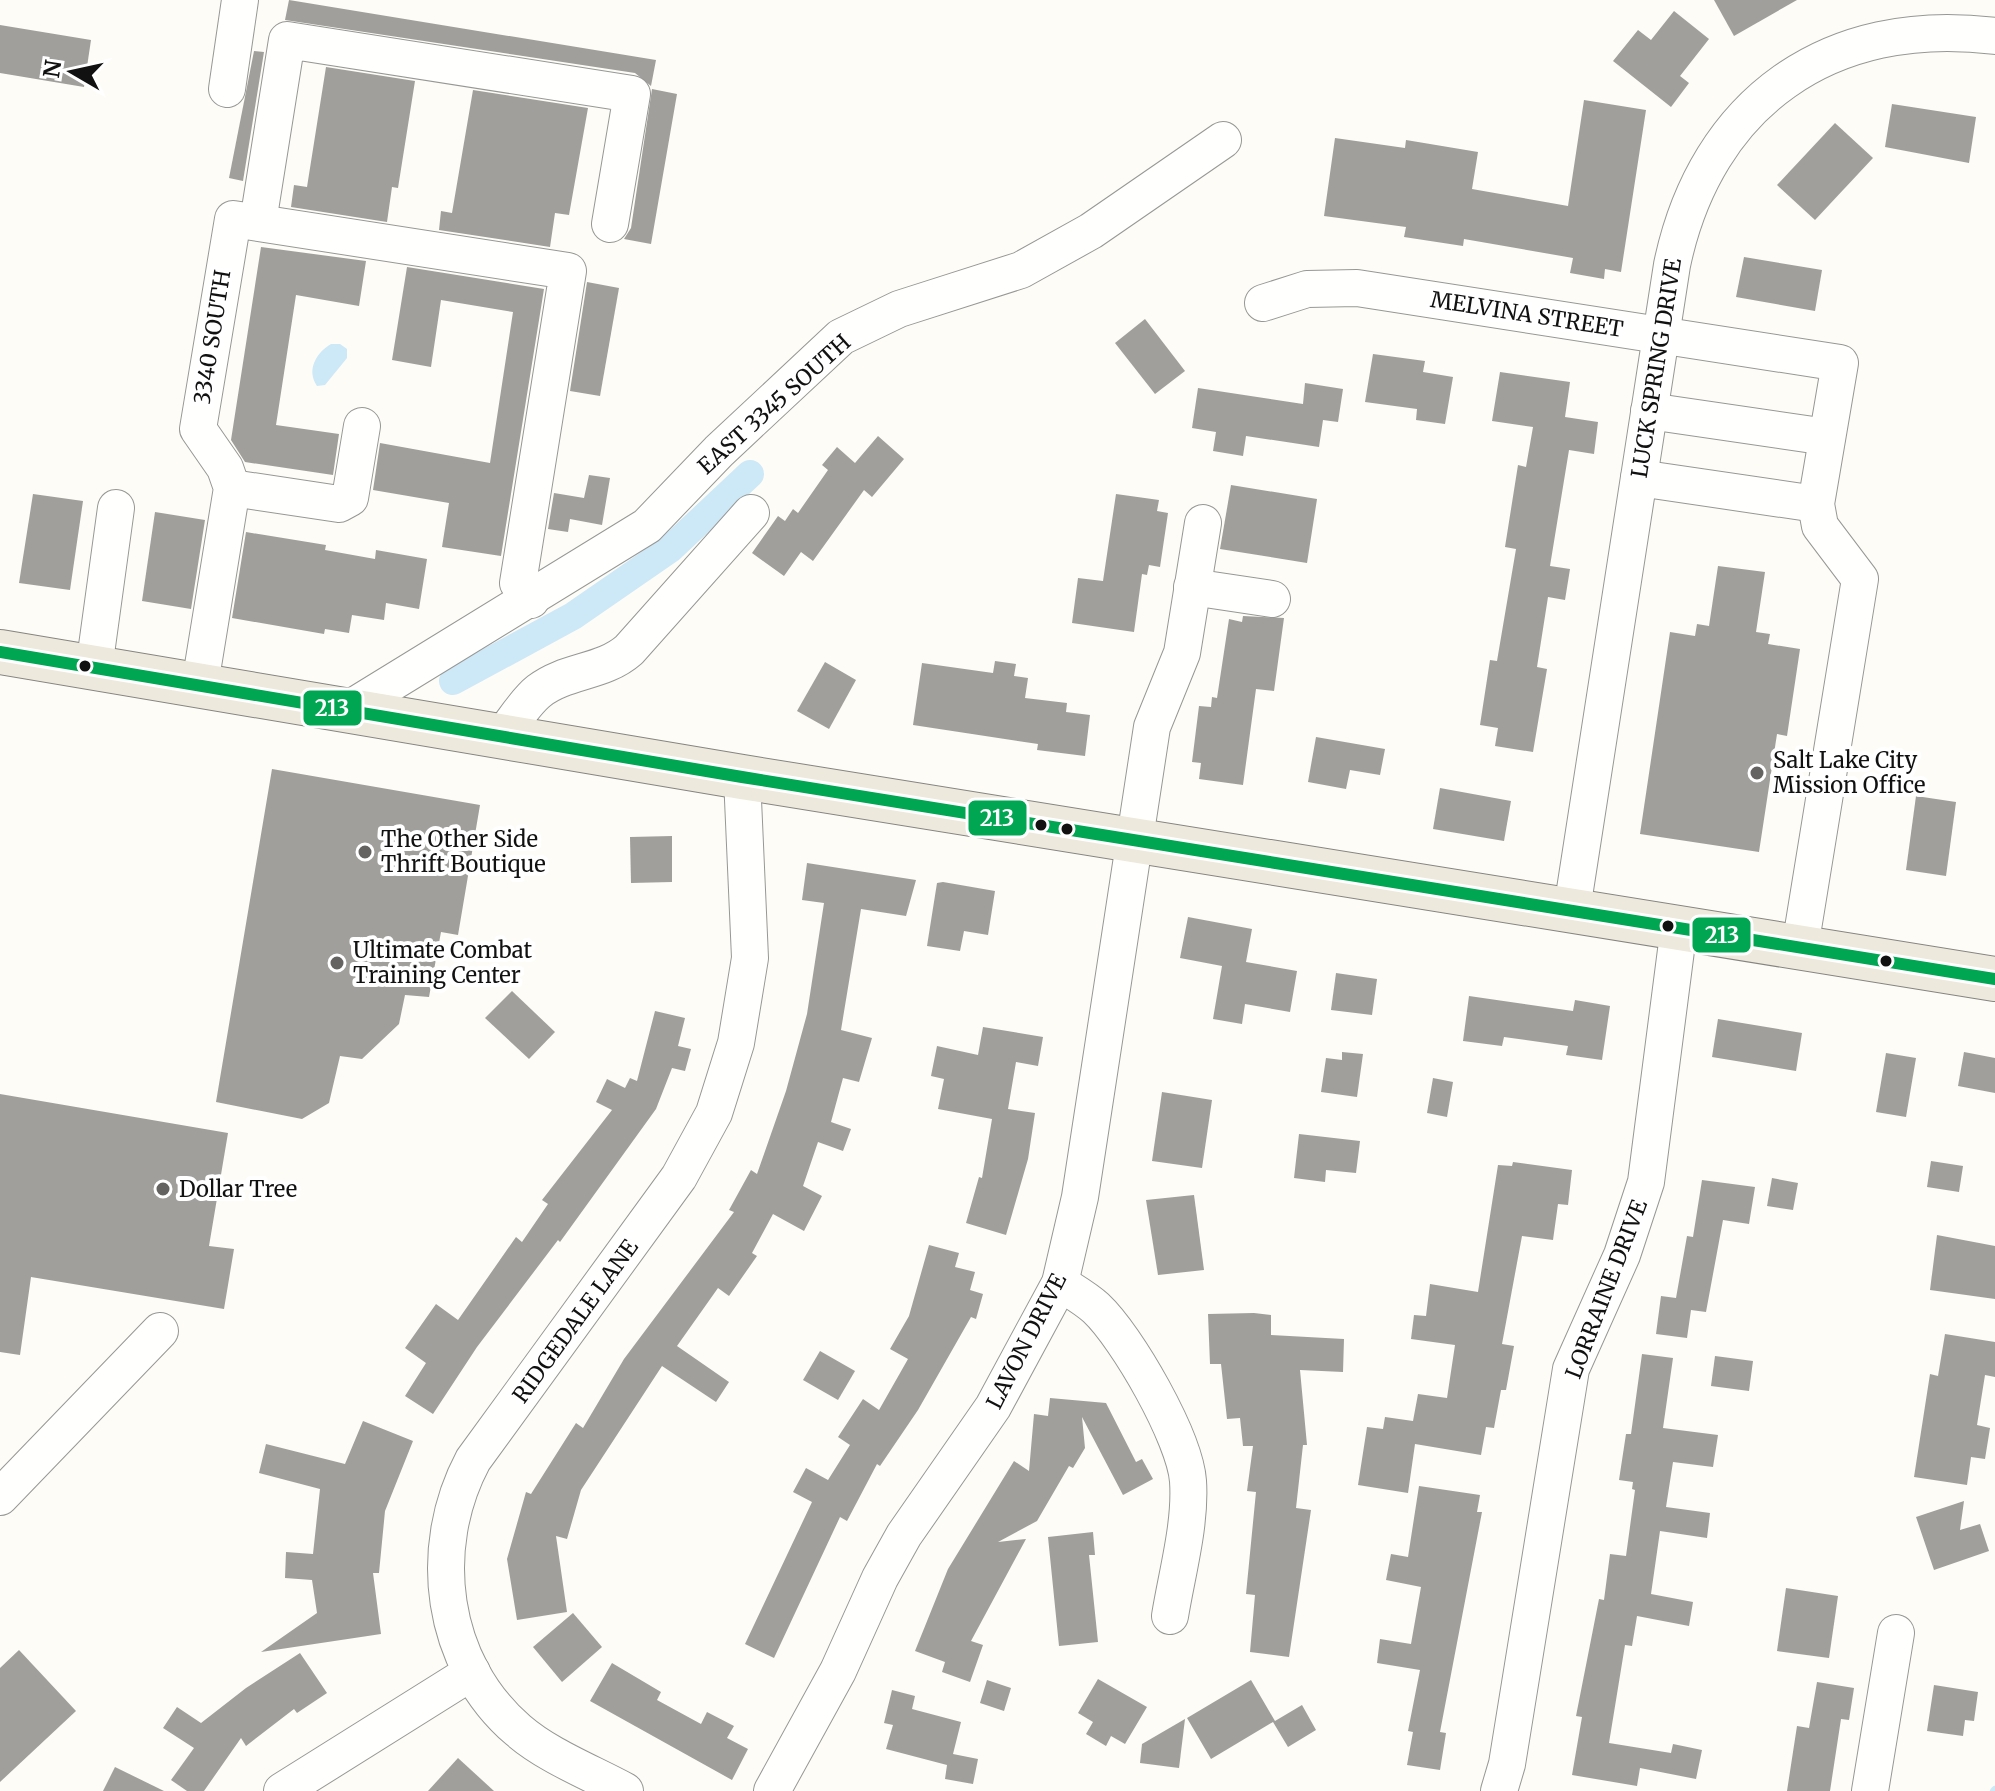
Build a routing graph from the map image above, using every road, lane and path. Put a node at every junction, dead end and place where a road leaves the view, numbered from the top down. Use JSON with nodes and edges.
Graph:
{"nodes":[{"id":1,"x":240,"y":0,"type":"edge"},
{"id":2,"x":1995,"y":36,"type":"edge"},
{"id":3,"x":227,"y":89,"type":"dead end"},
{"id":4,"x":1223,"y":140,"type":"dead end"},
{"id":5,"x":245,"y":221,"type":"junction"},
{"id":6,"x":610,"y":224,"type":"dead end"},
{"id":7,"x":1263,"y":303,"type":"dead end"},
{"id":8,"x":1661,"y":334,"type":"junction"},
{"id":9,"x":1649,"y":411,"type":"junction"},
{"id":10,"x":362,"y":426,"type":"dead end"},
{"id":11,"x":1827,"y":437,"type":"junction"},
{"id":12,"x":1639,"y":478,"type":"junction"},
{"id":13,"x":232,"y":488,"type":"junction"},
{"id":14,"x":1816,"y":504,"type":"junction"},
{"id":15,"x":116,"y":508,"type":"dead end"},
{"id":16,"x":751,"y":513,"type":"dead end"},
{"id":17,"x":1203,"y":523,"type":"dead end"},
{"id":18,"x":1192,"y":587,"type":"junction"},
{"id":19,"x":1272,"y":599,"type":"dead end"},
{"id":20,"x":531,"y":600,"type":"junction"},
{"id":21,"x":0,"y":652,"type":"edge"},
{"id":22,"x":94,"y":668,"type":"junction"},
{"id":23,"x":200,"y":684,"type":"junction"},
{"id":24,"x":349,"y":709,"type":"junction"},
{"id":25,"x":503,"y":735,"type":"junction"},
{"id":26,"x":742,"y":777,"type":"junction"},
{"id":27,"x":1133,"y":838,"type":"junction"},
{"id":28,"x":1572,"y":909,"type":"junction"},
{"id":29,"x":1679,"y":927,"type":"junction"},
{"id":30,"x":1800,"y":947,"type":"junction"},
{"id":31,"x":1995,"y":979,"type":"edge"},
{"id":32,"x":1060,"y":1283,"type":"junction"},
{"id":33,"x":160,"y":1331,"type":"dead end"},
{"id":34,"x":0,"y":1497,"type":"edge"},
{"id":35,"x":1170,"y":1616,"type":"dead end"},
{"id":36,"x":1896,"y":1633,"type":"dead end"},
{"id":37,"x":472,"y":1672,"type":"junction"},
{"id":38,"x":282,"y":1791,"type":"edge"},
{"id":39,"x":625,"y":1791,"type":"edge"},
{"id":40,"x":772,"y":1791,"type":"edge"},
{"id":41,"x":1499,"y":1791,"type":"edge"},
{"id":42,"x":1870,"y":1791,"type":"edge"}],
"edges":[{"from":1,"to":3,"type":"street"},
{"from":2,"to":8,"type":"street","name":"LUCK SPRING DRIVE"},
{"from":4,"to":20,"type":"street","name":"EAST 3345 SOUTH"},
{"from":5,"to":6,"type":"street","name":"3340 SOUTH"},
{"from":5,"to":13,"type":"street","name":"3340 SOUTH"},
{"from":5,"to":20,"type":"street"},
{"from":7,"to":8,"type":"street","name":"MELVINA STREET"},
{"from":8,"to":9,"type":"street","name":"LUCK SPRING DRIVE"},
{"from":8,"to":11,"type":"street","name":"MELVINA STREET"},
{"from":9,"to":11,"type":"street"},
{"from":9,"to":12,"type":"street","name":"LUCK SPRING DRIVE"},
{"from":10,"to":13,"type":"street"},
{"from":11,"to":14,"type":"street"},
{"from":12,"to":14,"type":"street"},
{"from":12,"to":28,"type":"street","name":"LUCK SPRING DRIVE"},
{"from":13,"to":23,"type":"street"},
{"from":14,"to":30,"type":"street"},
{"from":15,"to":22,"type":"street"},
{"from":16,"to":25,"type":"street"},
{"from":17,"to":18,"type":"street","name":"LAVON DRIVE"},
{"from":18,"to":19,"type":"street"},
{"from":18,"to":27,"type":"street","name":"LAVON DRIVE"},
{"from":20,"to":24,"type":"street","name":"EAST 3345 SOUTH"},
{"from":21,"to":22,"type":"main road"},
{"from":22,"to":23,"type":"main road"},
{"from":23,"to":24,"type":"main road"},
{"from":24,"to":25,"type":"main road"},
{"from":25,"to":26,"type":"main road"},
{"from":26,"to":27,"type":"main road"},
{"from":26,"to":37,"type":"street","name":"RIDGEDALE LANE"},
{"from":27,"to":28,"type":"main road"},
{"from":27,"to":32,"type":"street","name":"LAVON DRIVE"},
{"from":28,"to":29,"type":"main road"},
{"from":29,"to":30,"type":"main road"},
{"from":29,"to":41,"type":"street","name":"LORRAINE DRIVE"},
{"from":30,"to":31,"type":"main road"},
{"from":32,"to":35,"type":"street"},
{"from":32,"to":40,"type":"street","name":"LAVON DRIVE"},
{"from":33,"to":34,"type":"street"},
{"from":36,"to":42,"type":"street"},
{"from":37,"to":38,"type":"street"},
{"from":37,"to":39,"type":"street","name":"RIDGEDALE LANE"}]}
